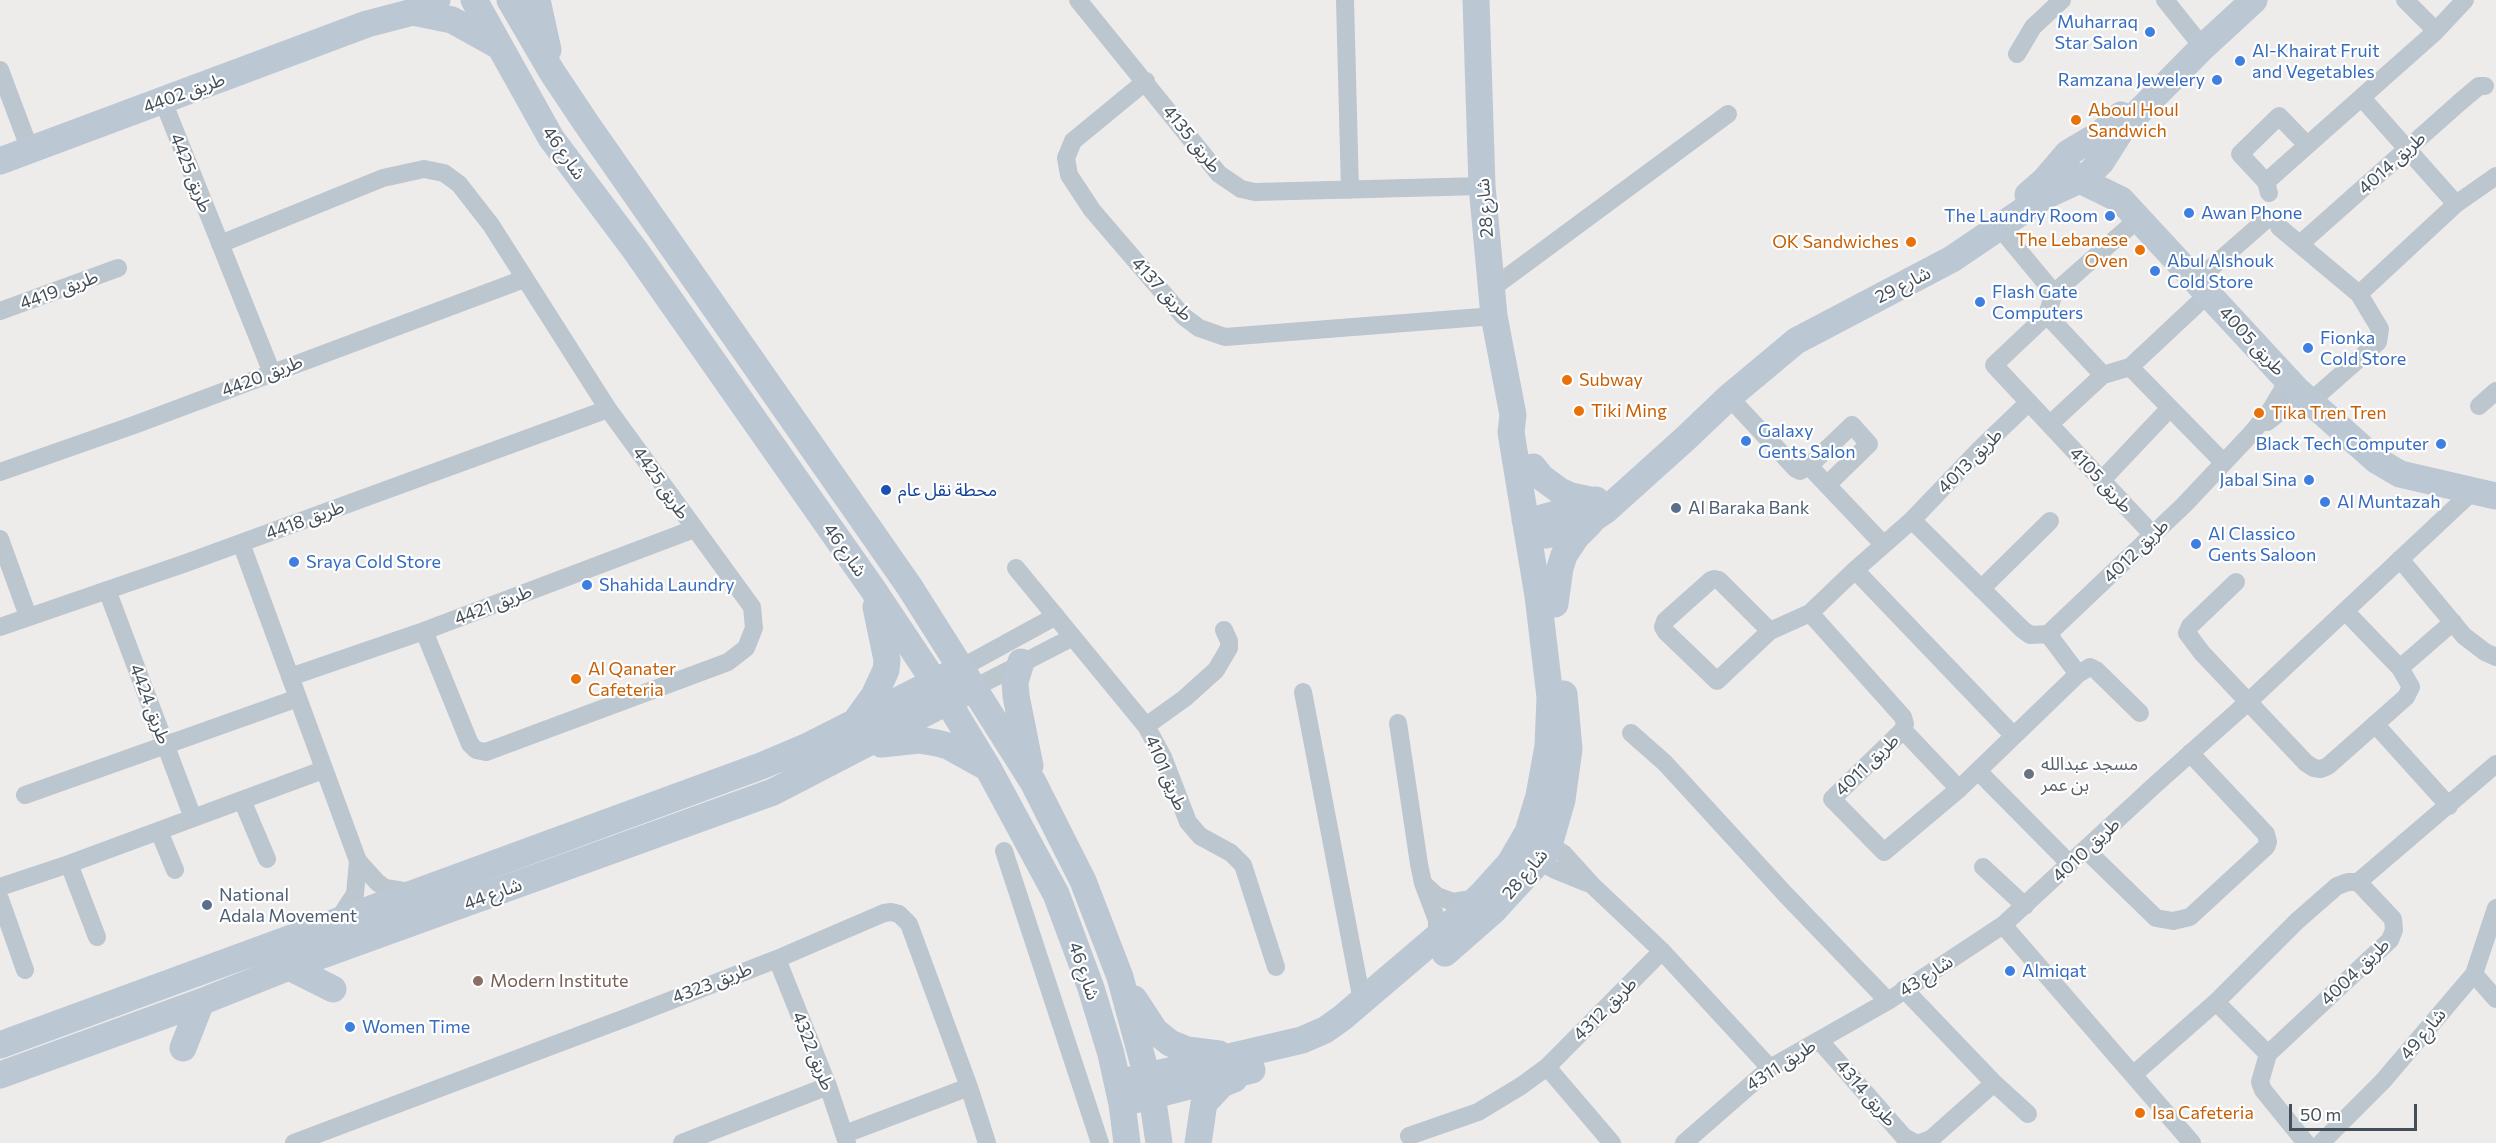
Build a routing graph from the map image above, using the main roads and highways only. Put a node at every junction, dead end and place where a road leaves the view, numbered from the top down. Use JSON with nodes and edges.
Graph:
{"nodes":[{"id":1,"x":437,"y":0,"type":"edge"},
{"id":2,"x":474,"y":0,"type":"edge"},
{"id":3,"x":510,"y":0,"type":"edge"},
{"id":4,"x":537,"y":0,"type":"edge"},
{"id":5,"x":1476,"y":0,"type":"edge"},
{"id":6,"x":2240,"y":0,"type":"edge"},
{"id":7,"x":2254,"y":0,"type":"edge"},
{"id":8,"x":404,"y":6,"type":"edge"},
{"id":9,"x":2200,"y":44,"type":"junction"},
{"id":10,"x":497,"y":45,"type":"junction"},
{"id":11,"x":552,"y":72,"type":"junction"},
{"id":12,"x":2082,"y":155,"type":"junction"},
{"id":13,"x":0,"y":161,"type":"edge"},
{"id":14,"x":2080,"y":180,"type":"junction"},
{"id":15,"x":2130,"y":209,"type":"junction"},
{"id":16,"x":1513,"y":415,"type":"junction"},
{"id":17,"x":1533,"y":467,"type":"junction"},
{"id":18,"x":2485,"y":493,"type":"edge"},
{"id":19,"x":1594,"y":510,"type":"junction"},
{"id":20,"x":1535,"y":527,"type":"junction"},
{"id":21,"x":872,"y":588,"type":"junction"},
{"id":22,"x":1555,"y":604,"type":"junction"},
{"id":23,"x":1021,"y":662,"type":"road end"},
{"id":24,"x":968,"y":678,"type":"junction"},
{"id":25,"x":941,"y":692,"type":"junction"},
{"id":26,"x":859,"y":734,"type":"junction"},
{"id":27,"x":988,"y":768,"type":"junction"},
{"id":28,"x":1033,"y":782,"type":"junction"},
{"id":29,"x":1534,"y":847,"type":"junction"},
{"id":30,"x":289,"y":967,"type":"junction"},
{"id":31,"x":1120,"y":977,"type":"junction"},
{"id":32,"x":333,"y":989,"type":"dead end"},
{"id":33,"x":201,"y":1002,"type":"junction"},
{"id":34,"x":0,"y":1046,"type":"edge"},
{"id":35,"x":183,"y":1048,"type":"dead end"},
{"id":36,"x":1232,"y":1056,"type":"junction"},
{"id":37,"x":1268,"y":1066,"type":"junction"},
{"id":38,"x":0,"y":1075,"type":"edge"},
{"id":39,"x":1149,"y":1085,"type":"junction"},
{"id":40,"x":1120,"y":1093,"type":"junction"},
{"id":41,"x":1127,"y":1143,"type":"edge"},
{"id":42,"x":1159,"y":1143,"type":"edge"},
{"id":43,"x":1198,"y":1143,"type":"edge"}],
"edges":[{"from":1,"to":8,"type":"main road","name":"طريق 4402"},
{"from":2,"to":10,"type":"main road","name":"شارع 46"},
{"from":3,"to":11,"type":"main road","name":"شارع 46"},
{"from":4,"to":11,"type":"main road"},
{"from":5,"to":16,"type":"main road","name":"شارع 28"},
{"from":6,"to":9,"type":"main road","name":"شارع 29"},
{"from":7,"to":9,"type":"main road","name":"شارع 29"},
{"from":8,"to":10,"type":"main road"},
{"from":8,"to":13,"type":"main road","name":"طريق 4402"},
{"from":9,"to":12,"type":"main road","name":"شارع 29"},
{"from":10,"to":21,"type":"main road","name":"شارع 46"},
{"from":11,"to":24,"type":"main road","name":"شارع 46"},
{"from":12,"to":14,"type":"main road","name":"طريق 4005"},
{"from":12,"to":15,"type":"main road","name":"طريق 4005"},
{"from":12,"to":19,"type":"main road","name":"شارع 29"},
{"from":14,"to":15,"type":"main road","name":"طريق 4005"},
{"from":14,"to":19,"type":"main road","name":"شارع 29"},
{"from":15,"to":18,"type":"main road","name":"طريق 4005"},
{"from":16,"to":17,"type":"main road","name":"شارع 28"},
{"from":16,"to":20,"type":"main road","name":"شارع 28"},
{"from":17,"to":19,"type":"main road"},
{"from":17,"to":20,"type":"main road","name":"شارع 28"},
{"from":19,"to":20,"type":"main road","name":"شارع 29"},
{"from":19,"to":22,"type":"main road"},
{"from":20,"to":22,"type":"main road","name":"شارع 28"},
{"from":20,"to":29,"type":"main road","name":"شارع 28"},
{"from":21,"to":25,"type":"main road","name":"شارع 46"},
{"from":21,"to":26,"type":"main road"},
{"from":22,"to":29,"type":"main road","name":"شارع 28"},
{"from":23,"to":28,"type":"main road"},
{"from":24,"to":25,"type":"main road","name":"شارع 44"},
{"from":24,"to":28,"type":"main road","name":"شارع 46"},
{"from":25,"to":26,"type":"main road","name":"شارع 44"},
{"from":25,"to":27,"type":"main road","name":"شارع 46"},
{"from":26,"to":27,"type":"main road"},
{"from":26,"to":30,"type":"main road","name":"شارع 44"},
{"from":26,"to":34,"type":"main road","name":"شارع 44"},
{"from":27,"to":40,"type":"main road","name":"شارع 46"},
{"from":28,"to":31,"type":"main road","name":"شارع 46"},
{"from":29,"to":36,"type":"main road","name":"شارع 28"},
{"from":29,"to":37,"type":"main road","name":"شارع 28"},
{"from":30,"to":32,"type":"main road"},
{"from":30,"to":33,"type":"main road","name":"شارع 44"},
{"from":31,"to":36,"type":"main road"},
{"from":31,"to":39,"type":"main road","name":"شارع 46"},
{"from":33,"to":35,"type":"main road"},
{"from":33,"to":38,"type":"main road","name":"شارع 44"},
{"from":36,"to":39,"type":"main road","name":"شارع 28"},
{"from":37,"to":39,"type":"main road","name":"شارع 28"},
{"from":37,"to":43,"type":"main road"},
{"from":39,"to":40,"type":"main road","name":"شارع 28"},
{"from":39,"to":42,"type":"main road","name":"شارع 46"},
{"from":40,"to":41,"type":"main road","name":"شارع 46"}]}
